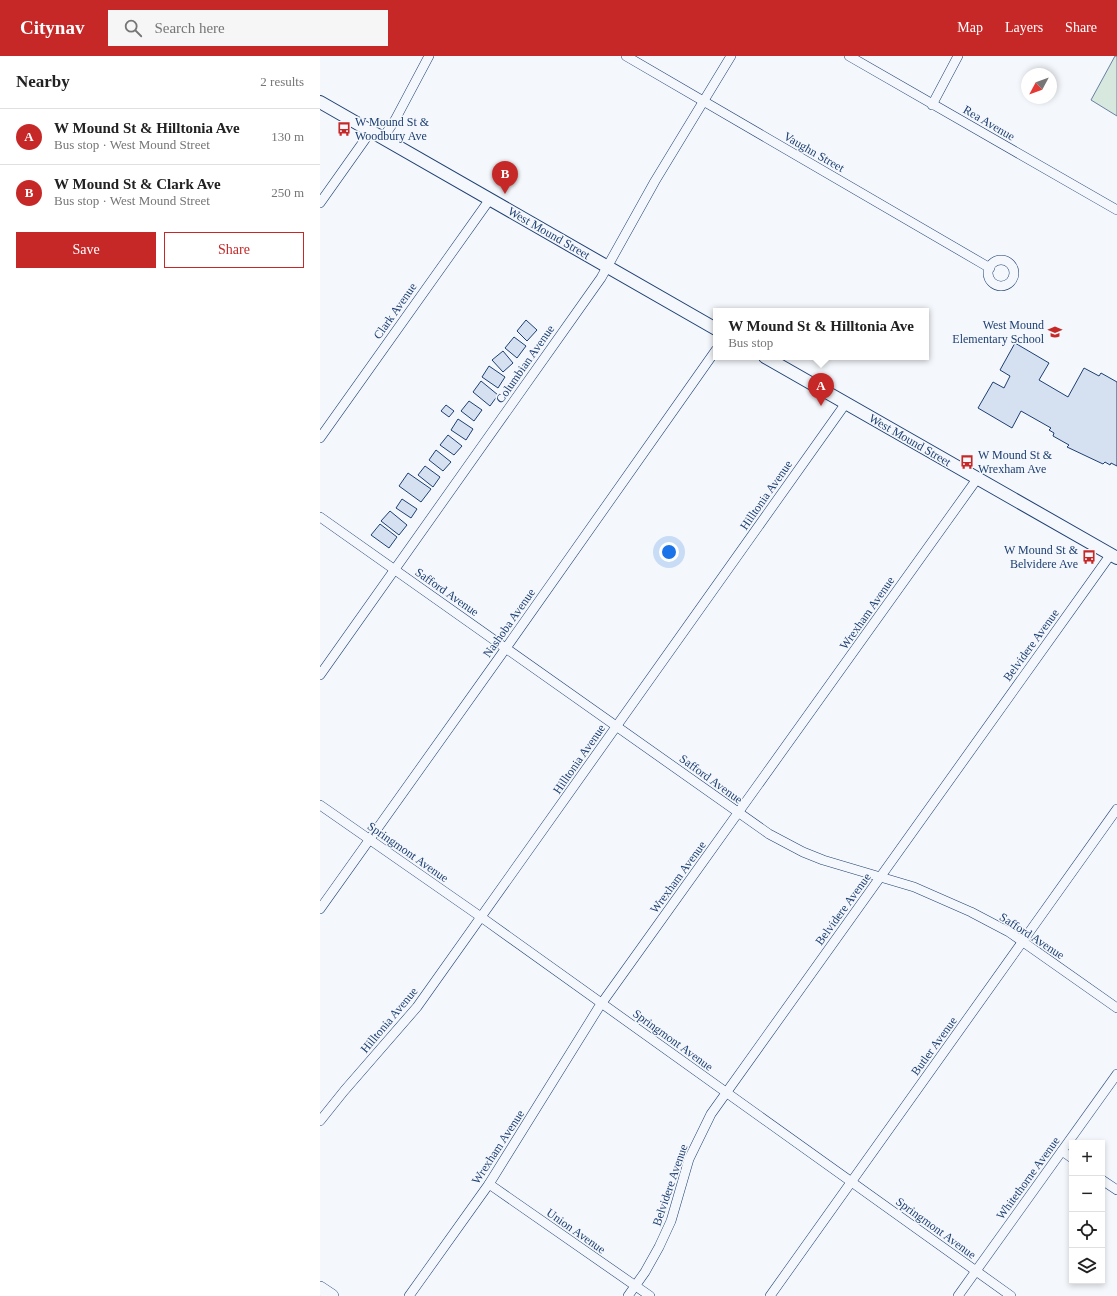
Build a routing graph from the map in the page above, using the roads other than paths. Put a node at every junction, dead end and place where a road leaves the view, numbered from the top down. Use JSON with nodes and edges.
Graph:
{"nodes":[{"id":1,"x":429,"y":56,"type":"edge"},
{"id":2,"x":626,"y":56,"type":"edge"},
{"id":3,"x":731,"y":56,"type":"edge"},
{"id":4,"x":849,"y":56,"type":"edge"},
{"id":5,"x":958,"y":56,"type":"edge"},
{"id":6,"x":320,"y":102,"type":"edge"},
{"id":7,"x":703,"y":102,"type":"junction"},
{"id":8,"x":932,"y":105,"type":"junction"},
{"id":9,"x":371,"y":131,"type":"junction"},
{"id":10,"x":383,"y":138,"type":"junction"},
{"id":11,"x":490,"y":199,"type":"junction"},
{"id":12,"x":320,"y":203,"type":"edge"},
{"id":13,"x":1117,"y":210,"type":"edge"},
{"id":14,"x":608,"y":267,"type":"junction"},
{"id":15,"x":990,"y":268,"type":"dead end"},
{"id":16,"x":713,"y":327,"type":"edge"},
{"id":17,"x":713,"y":354,"type":"edge"},
{"id":18,"x":770,"y":360,"type":"edge"},
{"id":19,"x":846,"y":403,"type":"junction"},
{"id":20,"x":320,"y":438,"type":"edge"},
{"id":21,"x":977,"y":479,"type":"junction"},
{"id":22,"x":320,"y":516,"type":"edge"},
{"id":23,"x":1114,"y":556,"type":"edge"},
{"id":24,"x":395,"y":569,"type":"junction"},
{"id":25,"x":506,"y":648,"type":"junction"},
{"id":26,"x":320,"y":675,"type":"edge"},
{"id":27,"x":617,"y":726,"type":"junction"},
{"id":28,"x":320,"y":805,"type":"edge"},
{"id":29,"x":1117,"y":809,"type":"edge"},
{"id":30,"x":739,"y":814,"type":"junction"},
{"id":31,"x":370,"y":840,"type":"junction"},
{"id":32,"x":881,"y":877,"type":"junction"},
{"id":33,"x":320,"y":909,"type":"edge"},
{"id":34,"x":481,"y":918,"type":"junction"},
{"id":35,"x":1023,"y":942,"type":"junction"},
{"id":36,"x":602,"y":1004,"type":"junction"},
{"id":37,"x":1117,"y":1008,"type":"edge"},
{"id":38,"x":1117,"y":1074,"type":"edge"},
{"id":39,"x":726,"y":1093,"type":"junction"},
{"id":40,"x":320,"y":1121,"type":"edge"},
{"id":41,"x":1062,"y":1151,"type":"junction"},
{"id":42,"x":1069,"y":1156,"type":"edge"},
{"id":43,"x":851,"y":1182,"type":"junction"},
{"id":44,"x":1105,"y":1182,"type":"edge"},
{"id":45,"x":489,"y":1184,"type":"junction"},
{"id":46,"x":1117,"y":1190,"type":"edge"},
{"id":47,"x":976,"y":1271,"type":"junction"},
{"id":48,"x":635,"y":1286,"type":"junction"},
{"id":49,"x":320,"y":1288,"type":"edge"},
{"id":50,"x":332,"y":1296,"type":"edge"},
{"id":51,"x":409,"y":1296,"type":"edge"},
{"id":52,"x":628,"y":1296,"type":"edge"},
{"id":53,"x":650,"y":1296,"type":"edge"},
{"id":54,"x":770,"y":1296,"type":"edge"},
{"id":55,"x":958,"y":1296,"type":"edge"},
{"id":56,"x":1011,"y":1296,"type":"edge"}],
"edges":[{"from":1,"to":10,"type":"street"},
{"from":2,"to":7,"type":"street","name":"Vaughn Street"},
{"from":3,"to":7,"type":"street","name":"Columbian Avenue"},
{"from":4,"to":8,"type":"street","name":"Rea Avenue"},
{"from":5,"to":8,"type":"street"},
{"from":6,"to":9,"type":"street","name":"West Mound Street"},
{"from":7,"to":14,"type":"street","name":"Columbian Avenue"},
{"from":7,"to":15,"type":"street","name":"Vaughn Street"},
{"from":8,"to":13,"type":"street","name":"Rea Avenue"},
{"from":9,"to":10,"type":"street","name":"West Mound Street"},
{"from":9,"to":12,"type":"street"},
{"from":10,"to":11,"type":"street","name":"West Mound Street"},
{"from":11,"to":14,"type":"street","name":"West Mound Street"},
{"from":11,"to":20,"type":"street","name":"Clark Avenue"},
{"from":14,"to":16,"type":"street","name":"West Mound Street"},
{"from":14,"to":24,"type":"street","name":"Columbian Avenue"},
{"from":17,"to":25,"type":"street","name":"Nashoba Avenue"},
{"from":18,"to":19,"type":"street","name":"West Mound Street"},
{"from":19,"to":21,"type":"street","name":"West Mound Street"},
{"from":19,"to":27,"type":"street","name":"Hilltonia Avenue"},
{"from":21,"to":23,"type":"street","name":"West Mound Street"},
{"from":21,"to":30,"type":"street","name":"Wrexham Avenue"},
{"from":22,"to":24,"type":"street","name":"Safford Avenue"},
{"from":23,"to":32,"type":"street","name":"Belvidere Avenue"},
{"from":24,"to":25,"type":"street","name":"Safford Avenue"},
{"from":24,"to":26,"type":"street","name":"Columbian Avenue"},
{"from":25,"to":27,"type":"street","name":"Safford Avenue"},
{"from":25,"to":31,"type":"street","name":"Nashoba Avenue"},
{"from":27,"to":30,"type":"street","name":"Safford Avenue"},
{"from":27,"to":34,"type":"street","name":"Hilltonia Avenue"},
{"from":28,"to":31,"type":"street","name":"Springmont Avenue"},
{"from":29,"to":35,"type":"street","name":"Butler Avenue"},
{"from":30,"to":32,"type":"street","name":"Safford Avenue"},
{"from":30,"to":36,"type":"street","name":"Wrexham Avenue"},
{"from":31,"to":33,"type":"street","name":"Nashoba Avenue"},
{"from":31,"to":34,"type":"street","name":"Springmont Avenue"},
{"from":32,"to":35,"type":"street","name":"Safford Avenue"},
{"from":32,"to":39,"type":"street","name":"Belvidere Avenue"},
{"from":34,"to":36,"type":"street","name":"Springmont Avenue"},
{"from":34,"to":40,"type":"street","name":"Hilltonia Avenue"},
{"from":35,"to":37,"type":"street","name":"Safford Avenue"},
{"from":35,"to":43,"type":"street","name":"Butler Avenue"},
{"from":36,"to":39,"type":"street","name":"Springmont Avenue"},
{"from":36,"to":45,"type":"street","name":"Wrexham Avenue"},
{"from":38,"to":41,"type":"street","name":"Whitethorne Avenue"},
{"from":39,"to":43,"type":"street","name":"Springmont Avenue"},
{"from":39,"to":48,"type":"street","name":"Belvidere Avenue"},
{"from":41,"to":42,"type":"street"},
{"from":41,"to":47,"type":"street","name":"Whitethorne Avenue"},
{"from":43,"to":47,"type":"street","name":"Springmont Avenue"},
{"from":43,"to":54,"type":"street","name":"Butler Avenue"},
{"from":44,"to":46,"type":"street"},
{"from":45,"to":48,"type":"street","name":"Union Avenue"},
{"from":45,"to":51,"type":"street","name":"Wrexham Avenue"},
{"from":47,"to":55,"type":"street","name":"Whitethorne Avenue"},
{"from":47,"to":56,"type":"street","name":"Springmont Avenue"},
{"from":48,"to":52,"type":"street","name":"Belvidere Avenue"},
{"from":48,"to":53,"type":"street","name":"Union Avenue"},
{"from":49,"to":50,"type":"main road"}]}
